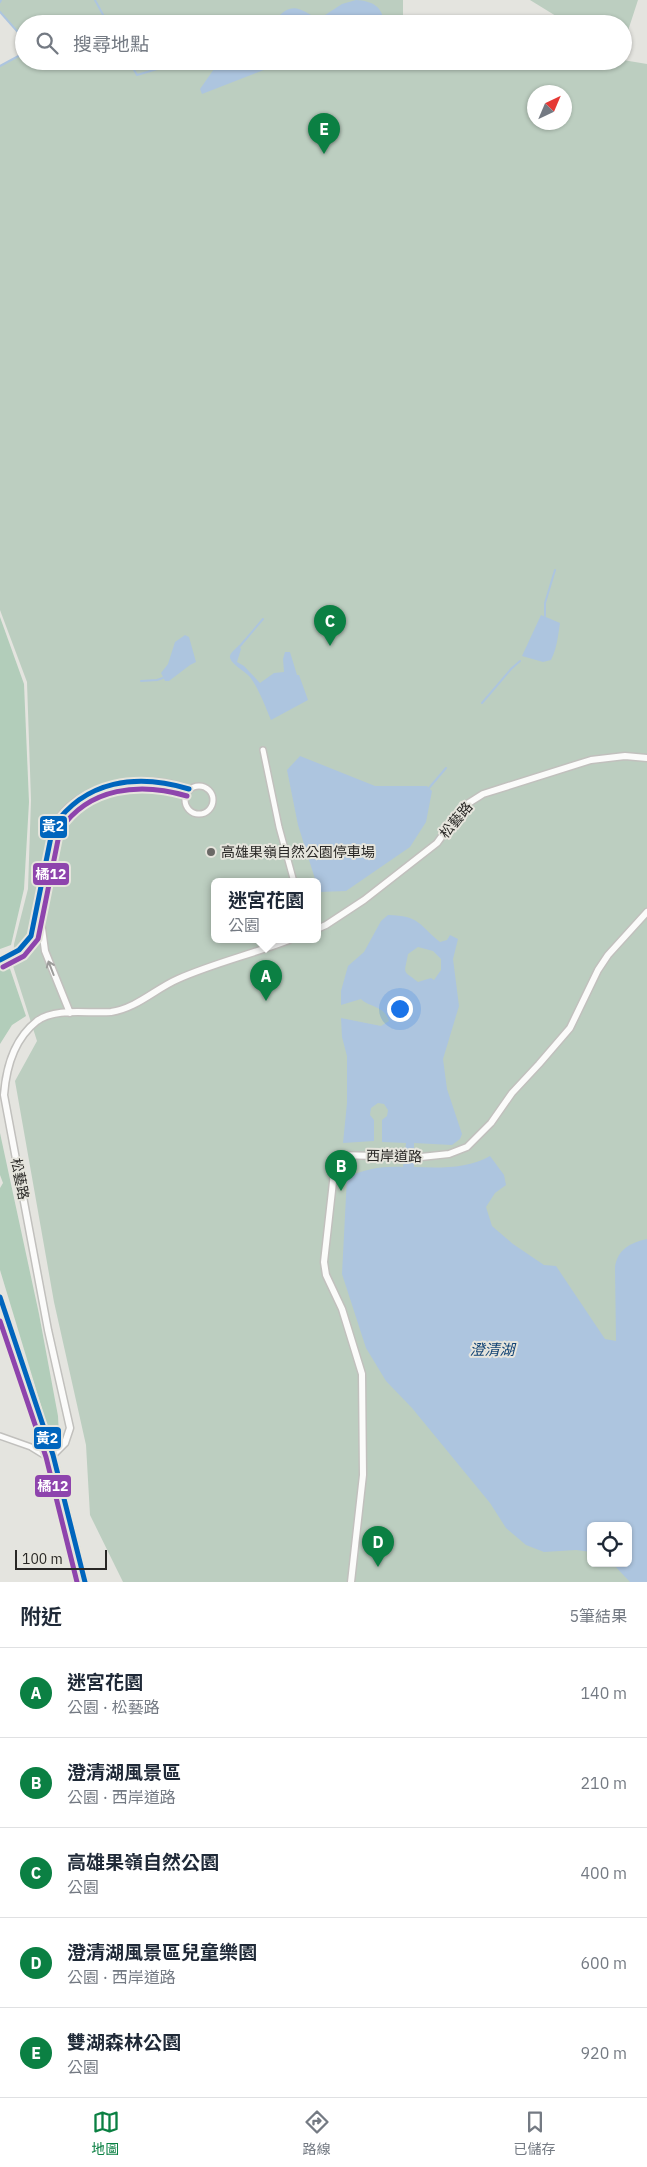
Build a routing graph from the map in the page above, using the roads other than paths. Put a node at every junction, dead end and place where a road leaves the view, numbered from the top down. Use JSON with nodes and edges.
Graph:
{"nodes":[{"id":1,"x":263,"y":750,"type":"dead end"},
{"id":2,"x":647,"y":758,"type":"edge"},
{"id":3,"x":189,"y":789,"type":"junction"},
{"id":4,"x":293,"y":878,"type":"edge"},
{"id":5,"x":38,"y":899,"type":"junction"},
{"id":6,"x":647,"y":912,"type":"edge"},
{"id":7,"x":321,"y":927,"type":"edge"},
{"id":8,"x":281,"y":943,"type":"edge"},
{"id":9,"x":0,"y":960,"type":"edge"},
{"id":10,"x":98,"y":1012,"type":"junction"},
{"id":11,"x":70,"y":1013,"type":"junction"},
{"id":12,"x":51,"y":1016,"type":"junction"},
{"id":13,"x":0,"y":1297,"type":"edge"},
{"id":14,"x":0,"y":1436,"type":"edge"},
{"id":15,"x":53,"y":1456,"type":"junction"},
{"id":16,"x":85,"y":1582,"type":"edge"},
{"id":17,"x":351,"y":1582,"type":"edge"}],
"edges":[{"from":1,"to":4,"type":"street"},
{"from":2,"to":7,"type":"street","name":"松藝路"},
{"from":3,"to":3,"type":"street"},
{"from":3,"to":5,"type":"street"},
{"from":5,"to":9,"type":"street"},
{"from":11,"to":5,"type":"street","one_way":true},
{"from":6,"to":17,"type":"street","name":"西岸道路"},
{"from":8,"to":10,"type":"street","name":"松藝路"},
{"from":10,"to":11,"type":"street","name":"松藝路"},
{"from":10,"to":12,"type":"street"},
{"from":11,"to":12,"type":"street","name":"松藝路"},
{"from":12,"to":15,"type":"street","name":"松藝路"},
{"from":13,"to":15,"type":"street"},
{"from":14,"to":15,"type":"street"},
{"from":15,"to":16,"type":"street"}]}
